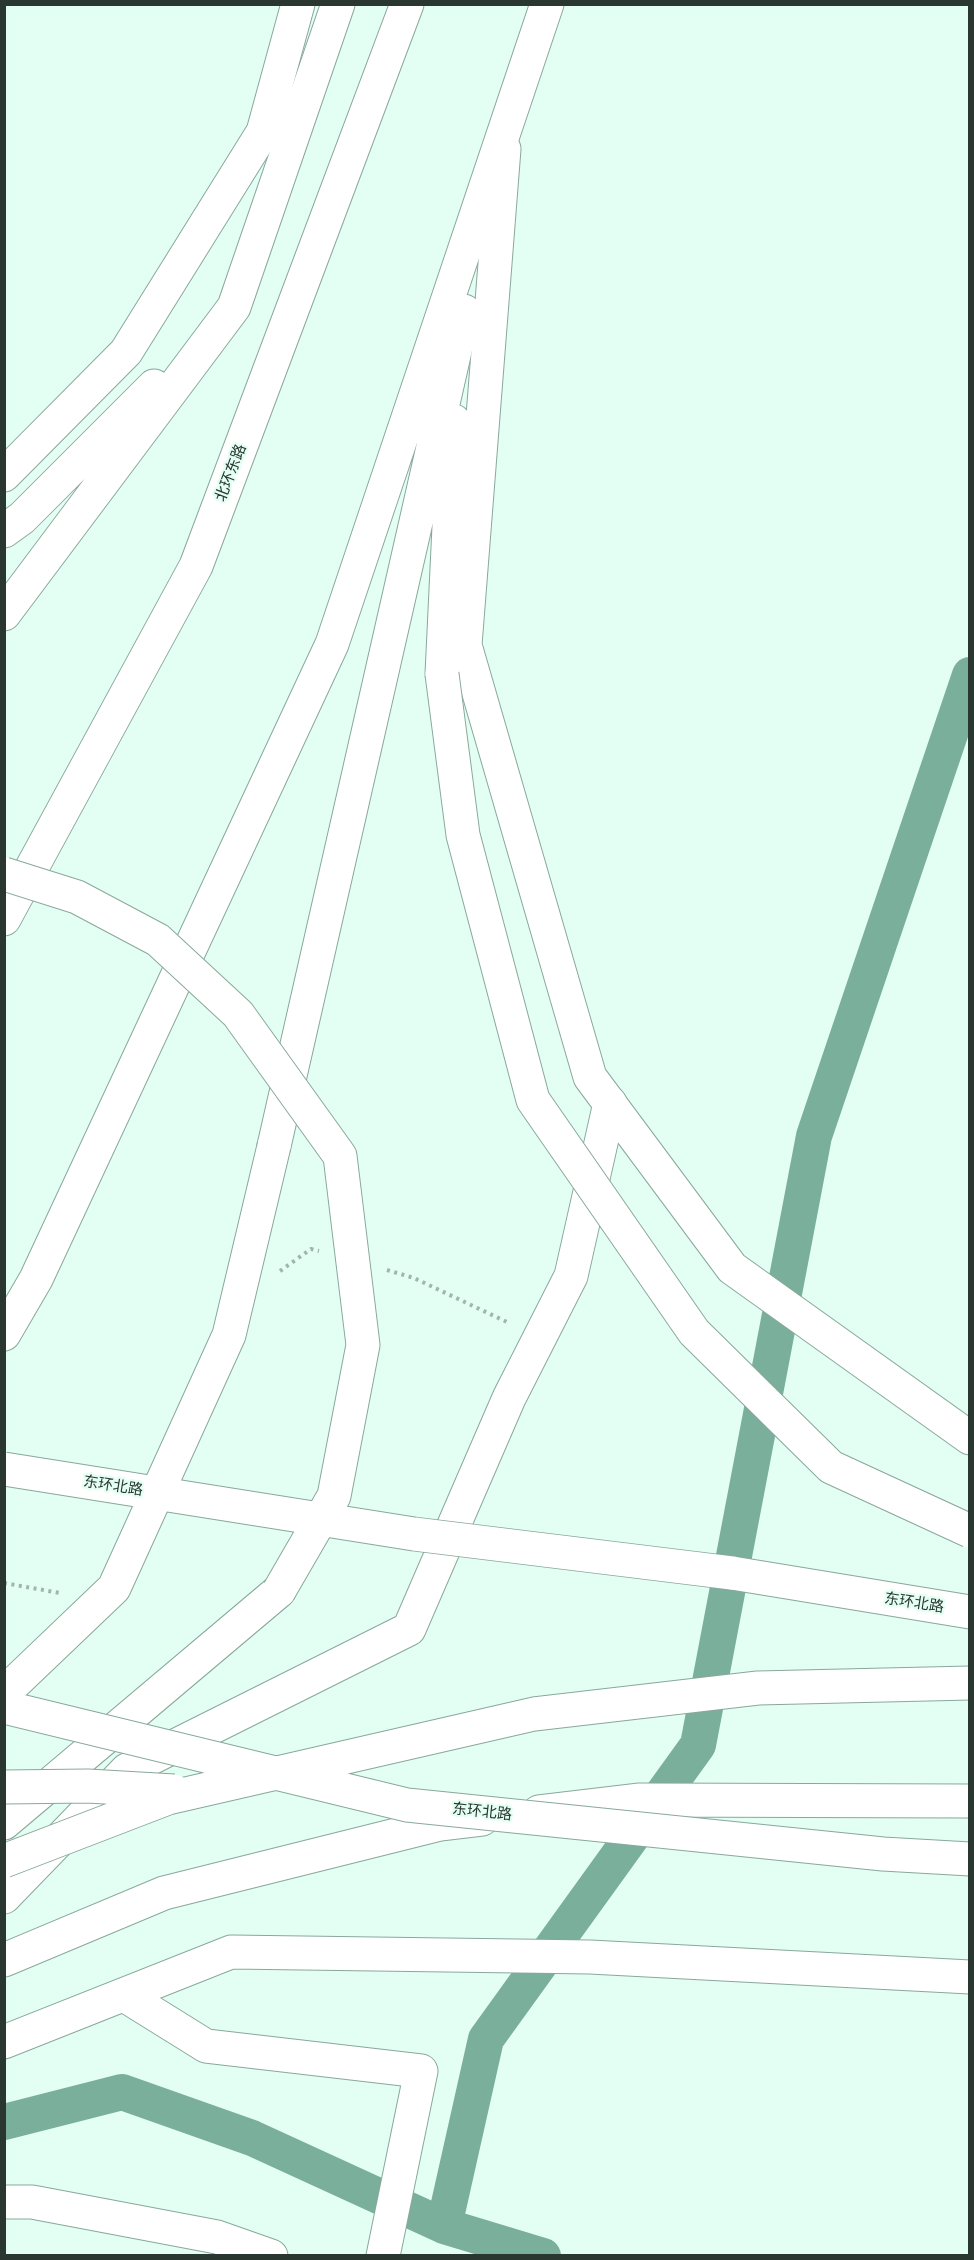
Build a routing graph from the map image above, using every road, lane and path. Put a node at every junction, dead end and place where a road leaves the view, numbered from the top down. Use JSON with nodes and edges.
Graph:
{"nodes":[{"id":1,"x":298,"y":4,"type":"edge"},
{"id":2,"x":338,"y":4,"type":"edge"},
{"id":3,"x":407,"y":4,"type":"edge"},
{"id":4,"x":547,"y":4,"type":"edge"},
{"id":5,"x":505,"y":129,"type":"junction"},
{"id":6,"x":234,"y":307,"type":"junction"},
{"id":7,"x":459,"y":333,"type":"junction"},
{"id":8,"x":4,"y":476,"type":"edge"},
{"id":9,"x":4,"y":531,"type":"edge"},
{"id":10,"x":4,"y":614,"type":"edge"},
{"id":11,"x":4,"y":874,"type":"edge"},
{"id":12,"x":4,"y":919,"type":"edge"},
{"id":13,"x":610,"y":1103,"type":"junction"},
{"id":14,"x":322,"y":1252,"type":"dead end"},
{"id":15,"x":380,"y":1268,"type":"dead end"},
{"id":16,"x":277,"y":1272,"type":"dead end"},
{"id":17,"x":4,"y":1334,"type":"edge"},
{"id":18,"x":539,"y":1338,"type":"junction"},
{"id":19,"x":969,"y":1438,"type":"edge"},
{"id":20,"x":4,"y":1469,"type":"edge"},
{"id":21,"x":969,"y":1531,"type":"edge"},
{"id":22,"x":4,"y":1583,"type":"edge"},
{"id":23,"x":67,"y":1594,"type":"dead end"},
{"id":24,"x":969,"y":1612,"type":"edge"},
{"id":25,"x":969,"y":1683,"type":"edge"},
{"id":26,"x":4,"y":1693,"type":"edge"},
{"id":27,"x":4,"y":1707,"type":"edge"},
{"id":28,"x":4,"y":1787,"type":"edge"},
{"id":29,"x":969,"y":1801,"type":"edge"},
{"id":30,"x":407,"y":1804,"type":"junction"},
{"id":31,"x":4,"y":1823,"type":"edge"},
{"id":32,"x":969,"y":1859,"type":"edge"},
{"id":33,"x":4,"y":1861,"type":"edge"},
{"id":34,"x":4,"y":1898,"type":"edge"},
{"id":35,"x":4,"y":1960,"type":"edge"},
{"id":36,"x":969,"y":1977,"type":"edge"},
{"id":37,"x":124,"y":1995,"type":"junction"},
{"id":38,"x":4,"y":2042,"type":"edge"},
{"id":39,"x":4,"y":2202,"type":"edge"},
{"id":40,"x":271,"y":2256,"type":"edge"},
{"id":41,"x":383,"y":2256,"type":"edge"}],
"edges":[{"from":1,"to":8,"type":"main road"},
{"from":2,"to":6,"type":"main road"},
{"from":3,"to":12,"type":"main road","name":"北环东路"},
{"from":4,"to":5,"type":"main road"},
{"from":5,"to":7,"type":"main road"},
{"from":5,"to":13,"type":"main road"},
{"from":5,"to":17,"type":"main road"},
{"from":6,"to":9,"type":"main road"},
{"from":6,"to":10,"type":"main road"},
{"from":7,"to":21,"type":"main road","bridge":true},
{"from":7,"to":26,"type":"main road","bridge":true},
{"from":11,"to":31,"type":"main road","bridge":true},
{"from":13,"to":18,"type":"main road"},
{"from":13,"to":19,"type":"main road"},
{"from":14,"to":16,"type":"path"},
{"from":15,"to":18,"type":"path"},
{"from":18,"to":34,"type":"main road"},
{"from":20,"to":24,"type":"main road","name":"东环北路","bridge":true},
{"from":22,"to":23,"type":"path"},
{"from":25,"to":33,"type":"main road","bridge":true},
{"from":27,"to":30,"type":"main road","name":"东环北路","bridge":true},
{"from":28,"to":30,"type":"main road","bridge":true},
{"from":29,"to":35,"type":"main road","bridge":true},
{"from":30,"to":32,"type":"main road","name":"东环北路","bridge":true},
{"from":36,"to":37,"type":"main road"},
{"from":37,"to":38,"type":"main road"},
{"from":37,"to":41,"type":"main road"},
{"from":39,"to":40,"type":"main road"}]}
